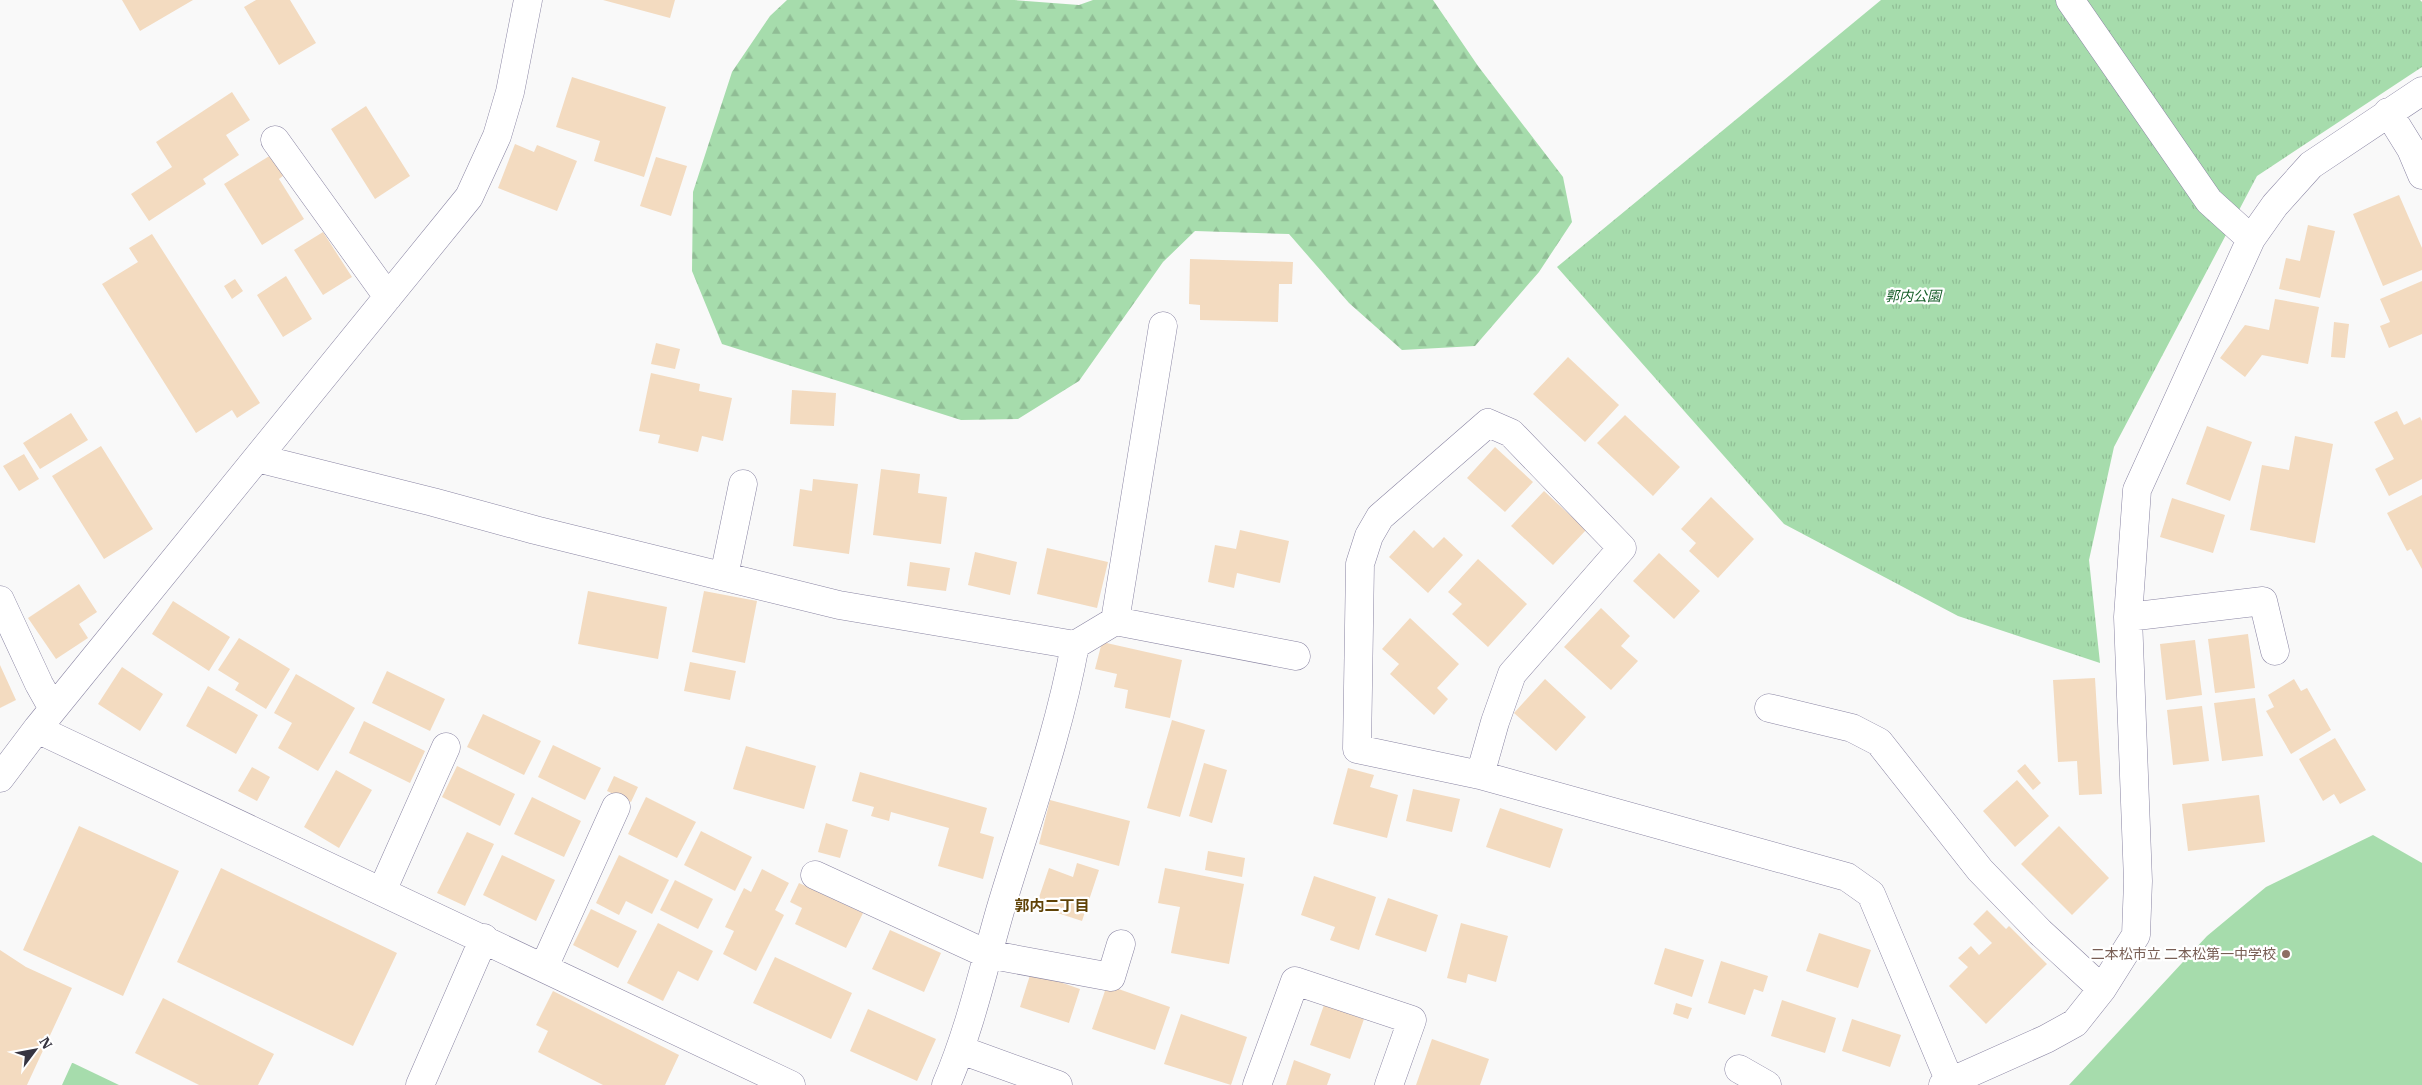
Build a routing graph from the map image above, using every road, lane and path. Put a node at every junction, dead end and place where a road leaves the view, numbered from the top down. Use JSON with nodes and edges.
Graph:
{"nodes":[{"id":1,"x":528,"y":0,"type":"edge"},
{"id":2,"x":2070,"y":0,"type":"edge"},
{"id":3,"x":2422,"y":91,"type":"edge"},
{"id":4,"x":2388,"y":112,"type":"junction"},
{"id":5,"x":274,"y":140,"type":"dead end"},
{"id":6,"x":2422,"y":174,"type":"edge"},
{"id":7,"x":2251,"y":239,"type":"junction"},
{"id":8,"x":388,"y":297,"type":"junction"},
{"id":9,"x":1163,"y":326,"type":"dead end"},
{"id":10,"x":257,"y":458,"type":"junction"},
{"id":11,"x":743,"y":484,"type":"dead end"},
{"id":12,"x":724,"y":576,"type":"junction"},
{"id":13,"x":0,"y":600,"type":"edge"},
{"id":14,"x":2128,"y":617,"type":"junction"},
{"id":15,"x":1115,"y":621,"type":"junction"},
{"id":16,"x":1075,"y":645,"type":"junction"},
{"id":17,"x":2275,"y":651,"type":"dead end"},
{"id":18,"x":1296,"y":656,"type":"dead end"},
{"id":19,"x":1769,"y":708,"type":"dead end"},
{"id":20,"x":45,"y":719,"type":"junction"},
{"id":21,"x":446,"y":747,"type":"dead end"},
{"id":22,"x":1480,"y":775,"type":"junction"},
{"id":23,"x":0,"y":778,"type":"edge"},
{"id":24,"x":616,"y":807,"type":"dead end"},
{"id":25,"x":815,"y":875,"type":"dead end"},
{"id":26,"x":382,"y":890,"type":"junction"},
{"id":27,"x":484,"y":938,"type":"junction"},
{"id":28,"x":1121,"y":944,"type":"dead end"},
{"id":29,"x":987,"y":954,"type":"junction"},
{"id":30,"x":544,"y":967,"type":"junction"},
{"id":31,"x":2102,"y":989,"type":"junction"},
{"id":32,"x":961,"y":1050,"type":"junction"},
{"id":33,"x":1739,"y":1068,"type":"dead end"},
{"id":34,"x":1946,"y":1084,"type":"edge"},
{"id":35,"x":420,"y":1085,"type":"edge"},
{"id":36,"x":791,"y":1085,"type":"edge"},
{"id":37,"x":946,"y":1085,"type":"edge"},
{"id":38,"x":1058,"y":1085,"type":"edge"},
{"id":39,"x":1257,"y":1085,"type":"edge"},
{"id":40,"x":1389,"y":1085,"type":"edge"},
{"id":41,"x":1767,"y":1085,"type":"edge"}],
"edges":[{"from":1,"to":8,"type":"street"},
{"from":2,"to":7,"type":"street"},
{"from":3,"to":4,"type":"street"},
{"from":4,"to":6,"type":"street"},
{"from":4,"to":7,"type":"street"},
{"from":5,"to":8,"type":"street"},
{"from":7,"to":14,"type":"street"},
{"from":8,"to":10,"type":"street"},
{"from":9,"to":15,"type":"street"},
{"from":10,"to":12,"type":"street"},
{"from":10,"to":20,"type":"street"},
{"from":11,"to":12,"type":"street"},
{"from":12,"to":16,"type":"street"},
{"from":13,"to":20,"type":"street"},
{"from":14,"to":17,"type":"street"},
{"from":14,"to":31,"type":"street"},
{"from":15,"to":16,"type":"street"},
{"from":15,"to":18,"type":"street"},
{"from":16,"to":29,"type":"street"},
{"from":19,"to":31,"type":"street"},
{"from":20,"to":23,"type":"street"},
{"from":20,"to":26,"type":"street"},
{"from":21,"to":26,"type":"street"},
{"from":22,"to":22,"type":"street"},
{"from":22,"to":34,"type":"street"},
{"from":24,"to":30,"type":"street"},
{"from":25,"to":29,"type":"street"},
{"from":26,"to":27,"type":"street"},
{"from":27,"to":30,"type":"street"},
{"from":27,"to":35,"type":"street"},
{"from":28,"to":29,"type":"street"},
{"from":29,"to":32,"type":"street"},
{"from":30,"to":36,"type":"street"},
{"from":31,"to":34,"type":"street"},
{"from":32,"to":37,"type":"street"},
{"from":32,"to":38,"type":"street"},
{"from":33,"to":41,"type":"street"},
{"from":39,"to":40,"type":"street"}]}
